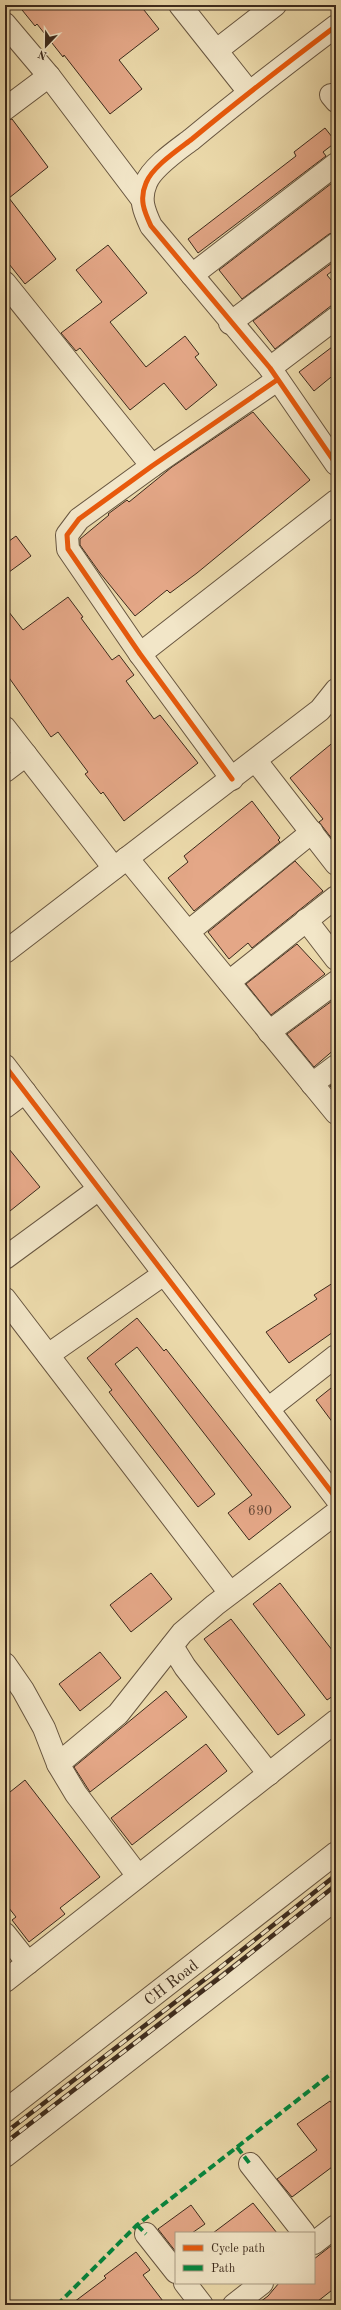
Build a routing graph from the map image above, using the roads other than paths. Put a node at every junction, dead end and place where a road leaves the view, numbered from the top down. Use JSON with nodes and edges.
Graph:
{"nodes":[{"id":1,"x":180,"y":5,"type":"edge"},
{"id":2,"x":275,"y":5,"type":"edge"},
{"id":3,"x":5,"y":24,"type":"edge"},
{"id":4,"x":336,"y":26,"type":"edge"},
{"id":5,"x":217,"y":50,"type":"junction"},
{"id":6,"x":49,"y":76,"type":"junction"},
{"id":7,"x":249,"y":92,"type":"junction"},
{"id":8,"x":5,"y":109,"type":"edge"},
{"id":9,"x":336,"y":164,"type":"edge"},
{"id":10,"x":142,"y":199,"type":"junction"},
{"id":11,"x":336,"y":244,"type":"edge"},
{"id":12,"x":192,"y":275,"type":"junction"},
{"id":13,"x":5,"y":283,"type":"edge"},
{"id":14,"x":336,"y":318,"type":"edge"},
{"id":15,"x":230,"y":323,"type":"junction"},
{"id":16,"x":273,"y":374,"type":"junction"},
{"id":17,"x":336,"y":464,"type":"edge"},
{"id":18,"x":152,"y":466,"type":"junction"},
{"id":19,"x":336,"y":500,"type":"edge"},
{"id":20,"x":140,"y":654,"type":"junction"},
{"id":21,"x":336,"y":690,"type":"edge"},
{"id":22,"x":5,"y":728,"type":"edge"},
{"id":23,"x":26,"y":755,"type":"junction"},
{"id":24,"x":256,"y":761,"type":"junction"},
{"id":25,"x":5,"y":770,"type":"edge"},
{"id":26,"x":232,"y":779,"type":"junction"},
{"id":27,"x":312,"y":832,"type":"junction"},
{"id":28,"x":120,"y":863,"type":"junction"},
{"id":29,"x":336,"y":864,"type":"edge"},
{"id":30,"x":336,"y":897,"type":"edge"},
{"id":31,"x":306,"y":920,"type":"junction"},
{"id":32,"x":188,"y":932,"type":"junction"},
{"id":33,"x":5,"y":952,"type":"edge"},
{"id":34,"x":336,"y":959,"type":"edge"},
{"id":35,"x":229,"y":982,"type":"junction"},
{"id":36,"x":336,"y":982,"type":"edge"},
{"id":37,"x":270,"y":1032,"type":"junction"},
{"id":38,"x":5,"y":1066,"type":"edge"},
{"id":39,"x":336,"y":1066,"type":"edge"},
{"id":40,"x":312,"y":1084,"type":"junction"},
{"id":41,"x":25,"y":1092,"type":"junction"},
{"id":42,"x":5,"y":1107,"type":"edge"},
{"id":43,"x":336,"y":1113,"type":"edge"},
{"id":44,"x":99,"y":1189,"type":"junction"},
{"id":45,"x":5,"y":1258,"type":"edge"},
{"id":46,"x":164,"y":1274,"type":"junction"},
{"id":47,"x":5,"y":1299,"type":"edge"},
{"id":48,"x":48,"y":1355,"type":"junction"},
{"id":49,"x":336,"y":1356,"type":"edge"},
{"id":50,"x":268,"y":1409,"type":"junction"},
{"id":51,"x":336,"y":1498,"type":"edge"},
{"id":52,"x":336,"y":1513,"type":"edge"},
{"id":53,"x":230,"y":1593,"type":"junction"},
{"id":54,"x":172,"y":1646,"type":"junction"},
{"id":55,"x":6,"y":1666,"type":"edge"},
{"id":56,"x":336,"y":1721,"type":"edge"},
{"id":57,"x":58,"y":1764,"type":"junction"},
{"id":58,"x":269,"y":1774,"type":"junction"},
{"id":59,"x":336,"y":1852,"type":"edge"},
{"id":60,"x":138,"y":1876,"type":"junction"},
{"id":61,"x":336,"y":1899,"type":"edge"},
{"id":62,"x":5,"y":1934,"type":"edge"},
{"id":63,"x":28,"y":1963,"type":"junction"},
{"id":64,"x":5,"y":1980,"type":"edge"},
{"id":65,"x":5,"y":2111,"type":"edge"},
{"id":66,"x":5,"y":2156,"type":"edge"},
{"id":67,"x":250,"y":2164,"type":"dead end"},
{"id":68,"x":336,"y":2226,"type":"edge"},
{"id":69,"x":303,"y":2232,"type":"edge"},
{"id":70,"x":146,"y":2234,"type":"dead end"},
{"id":71,"x":315,"y":2242,"type":"edge"},
{"id":72,"x":175,"y":2271,"type":"edge"},
{"id":73,"x":186,"y":2284,"type":"edge"},
{"id":74,"x":261,"y":2284,"type":"edge"},
{"id":75,"x":202,"y":2305,"type":"edge"},
{"id":76,"x":234,"y":2305,"type":"edge"}],
"edges":[{"from":1,"to":5,"type":"street"},
{"from":2,"to":5,"type":"street"},
{"from":3,"to":6,"type":"street"},
{"from":4,"to":7,"type":"street"},
{"from":5,"to":7,"type":"street"},
{"from":6,"to":8,"type":"street"},
{"from":6,"to":10,"type":"street"},
{"from":7,"to":10,"type":"street"},
{"from":9,"to":12,"type":"street"},
{"from":10,"to":12,"type":"street"},
{"from":11,"to":15,"type":"street"},
{"from":12,"to":15,"type":"street"},
{"from":13,"to":18,"type":"street"},
{"from":14,"to":16,"type":"street"},
{"from":15,"to":16,"type":"street"},
{"from":16,"to":17,"type":"street"},
{"from":16,"to":18,"type":"street"},
{"from":18,"to":20,"type":"street"},
{"from":19,"to":20,"type":"street"},
{"from":20,"to":26,"type":"street"},
{"from":21,"to":24,"type":"street"},
{"from":22,"to":23,"type":"street"},
{"from":23,"to":25,"type":"street"},
{"from":23,"to":28,"type":"street"},
{"from":24,"to":26,"type":"street"},
{"from":24,"to":27,"type":"street"},
{"from":26,"to":28,"type":"street"},
{"from":27,"to":29,"type":"street"},
{"from":27,"to":32,"type":"street"},
{"from":28,"to":32,"type":"street"},
{"from":28,"to":33,"type":"street"},
{"from":30,"to":31,"type":"street"},
{"from":31,"to":34,"type":"street"},
{"from":31,"to":35,"type":"street"},
{"from":32,"to":35,"type":"street"},
{"from":35,"to":37,"type":"street"},
{"from":36,"to":37,"type":"street"},
{"from":37,"to":40,"type":"street"},
{"from":38,"to":41,"type":"street"},
{"from":39,"to":40,"type":"street"},
{"from":40,"to":43,"type":"street"},
{"from":41,"to":42,"type":"street"},
{"from":41,"to":44,"type":"street"},
{"from":44,"to":45,"type":"street"},
{"from":44,"to":46,"type":"street"},
{"from":46,"to":48,"type":"street"},
{"from":46,"to":50,"type":"street"},
{"from":47,"to":48,"type":"street"},
{"from":48,"to":53,"type":"street"},
{"from":49,"to":50,"type":"street"},
{"from":50,"to":51,"type":"street"},
{"from":52,"to":53,"type":"street"},
{"from":53,"to":54,"type":"street"},
{"from":54,"to":57,"type":"street"},
{"from":54,"to":58,"type":"street"},
{"from":55,"to":57,"type":"street"},
{"from":56,"to":58,"type":"street"},
{"from":57,"to":60,"type":"street"},
{"from":58,"to":60,"type":"street"},
{"from":59,"to":65,"type":"street","name":"CH Road"},
{"from":60,"to":63,"type":"street"},
{"from":61,"to":66,"type":"street"},
{"from":62,"to":63,"type":"street"},
{"from":63,"to":64,"type":"street"},
{"from":67,"to":69,"type":"street"},
{"from":68,"to":71,"type":"street"},
{"from":70,"to":72,"type":"street"},
{"from":73,"to":75,"type":"street"},
{"from":74,"to":76,"type":"street"}]}
